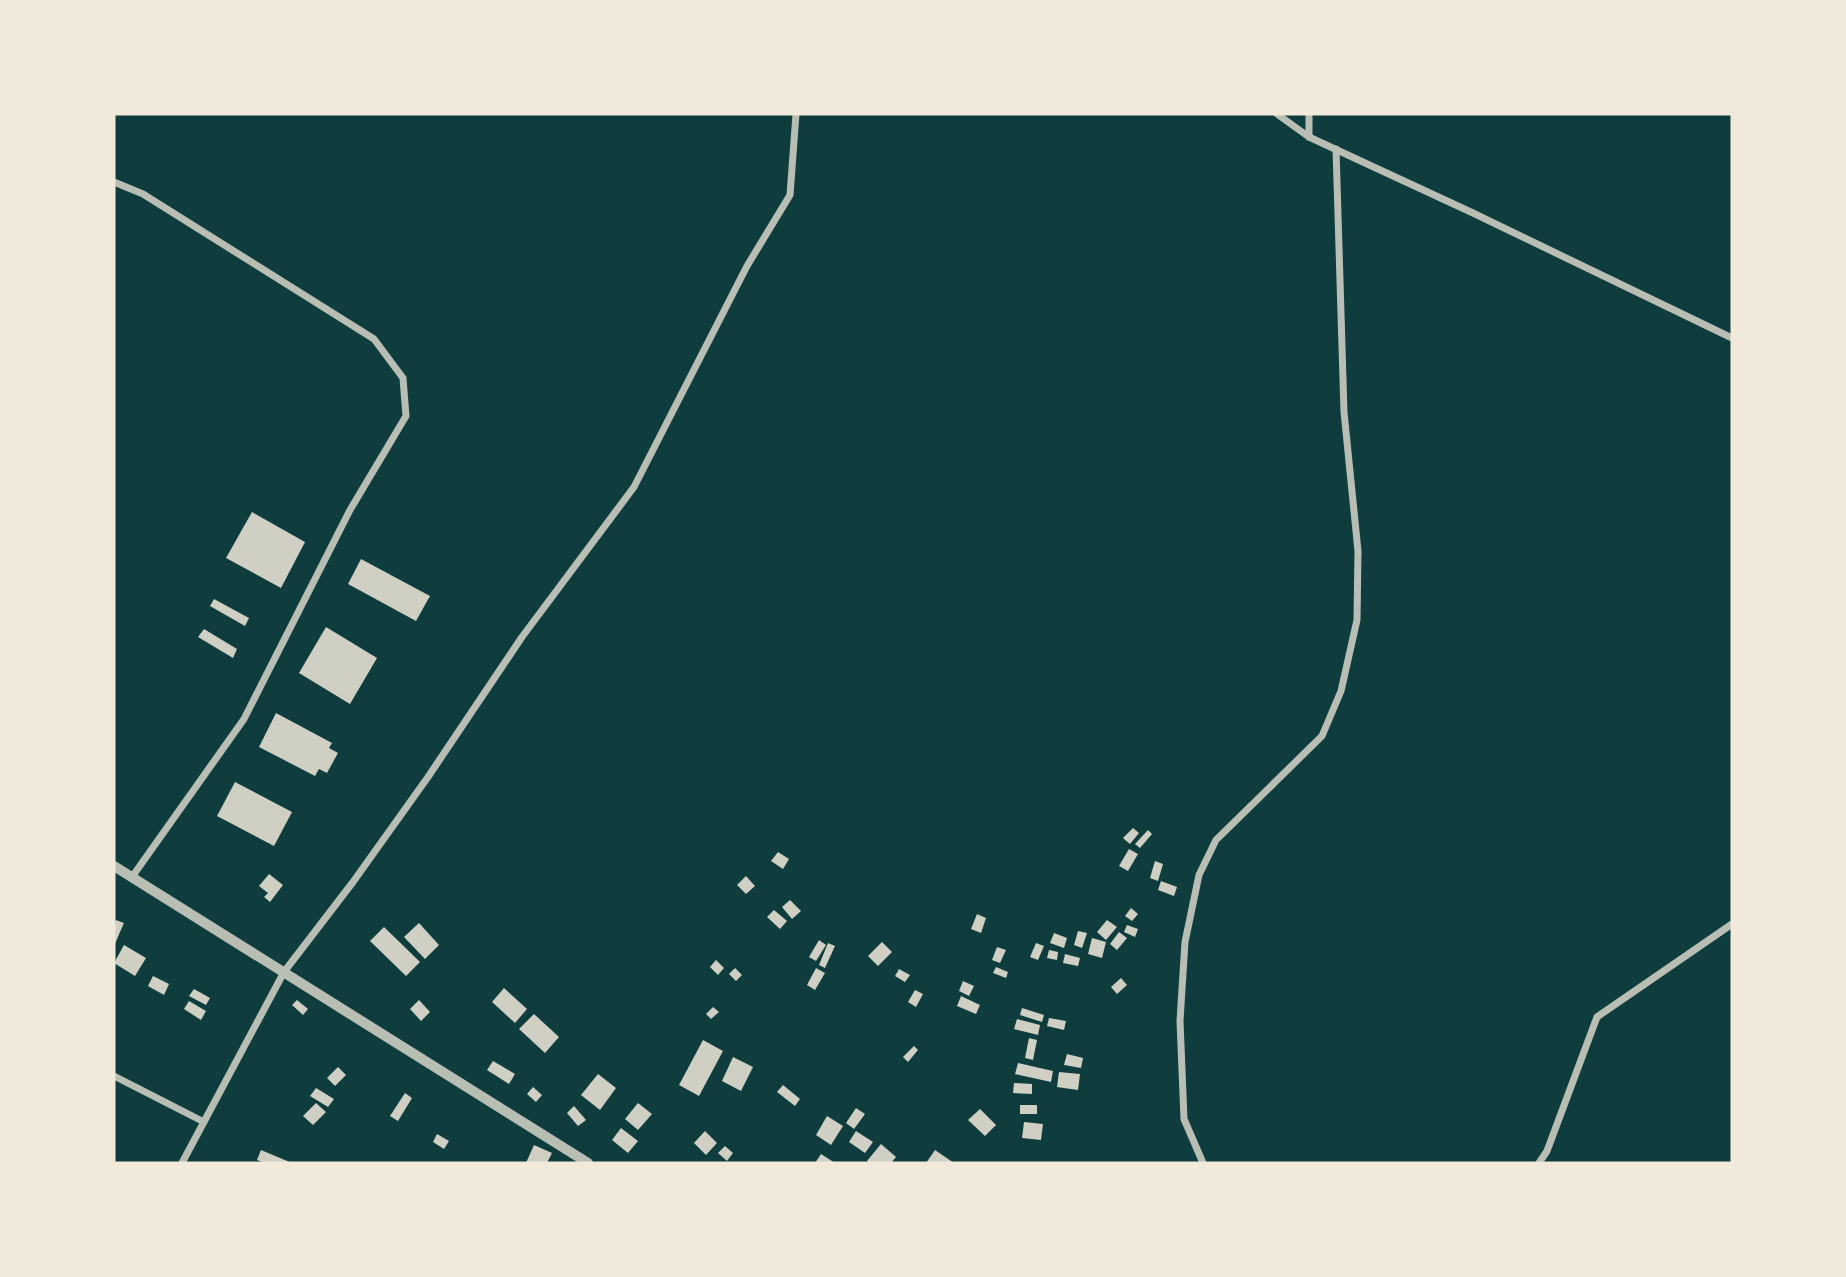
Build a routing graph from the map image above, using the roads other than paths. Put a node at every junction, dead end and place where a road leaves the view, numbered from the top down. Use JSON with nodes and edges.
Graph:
{"nodes":[{"id":1,"x":796,"y":114,"type":"edge"},
{"id":2,"x":1277,"y":114,"type":"edge"},
{"id":3,"x":1309,"y":114,"type":"edge"},
{"id":4,"x":1309,"y":137,"type":"junction"},
{"id":5,"x":1336,"y":149,"type":"junction"},
{"id":6,"x":114,"y":182,"type":"edge"},
{"id":7,"x":1732,"y":338,"type":"edge"},
{"id":8,"x":114,"y":866,"type":"edge"},
{"id":9,"x":132,"y":877,"type":"junction"},
{"id":10,"x":1732,"y":924,"type":"edge"},
{"id":11,"x":284,"y":972,"type":"junction"},
{"id":12,"x":114,"y":1076,"type":"edge"},
{"id":13,"x":204,"y":1122,"type":"junction"},
{"id":14,"x":182,"y":1163,"type":"edge"},
{"id":15,"x":588,"y":1163,"type":"edge"},
{"id":16,"x":1203,"y":1163,"type":"edge"},
{"id":17,"x":1539,"y":1163,"type":"edge"}],
"edges":[{"from":1,"to":11,"type":"street"},
{"from":2,"to":4,"type":"street"},
{"from":3,"to":4,"type":"street"},
{"from":4,"to":5,"type":"street"},
{"from":5,"to":7,"type":"street"},
{"from":5,"to":16,"type":"street"},
{"from":6,"to":9,"type":"street"},
{"from":8,"to":9,"type":"street"},
{"from":9,"to":11,"type":"street"},
{"from":10,"to":17,"type":"street"},
{"from":11,"to":13,"type":"street"},
{"from":11,"to":15,"type":"street"},
{"from":12,"to":13,"type":"street"},
{"from":13,"to":14,"type":"street"}]}
